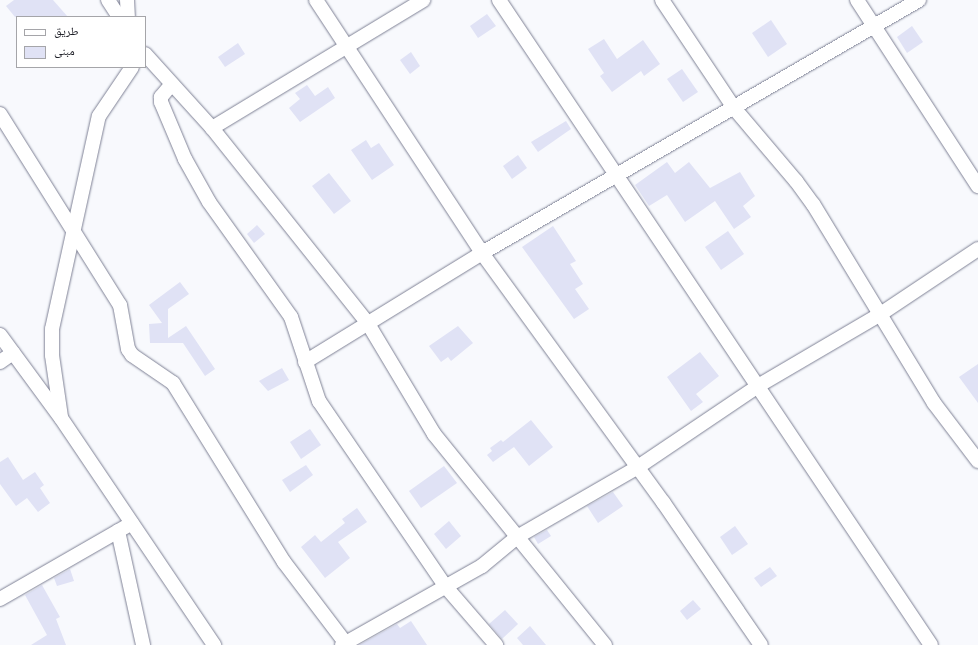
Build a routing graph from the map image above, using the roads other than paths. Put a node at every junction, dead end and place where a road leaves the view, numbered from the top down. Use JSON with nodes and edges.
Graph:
{"nodes":[{"id":1,"x":108,"y":0,"type":"edge"},
{"id":2,"x":127,"y":0,"type":"edge"},
{"id":3,"x":316,"y":0,"type":"edge"},
{"id":4,"x":423,"y":0,"type":"edge"},
{"id":5,"x":499,"y":0,"type":"edge"},
{"id":6,"x":662,"y":0,"type":"edge"},
{"id":7,"x":857,"y":0,"type":"edge"},
{"id":8,"x":919,"y":0,"type":"edge"},
{"id":9,"x":117,"y":16,"type":"edge"},
{"id":10,"x":128,"y":16,"type":"edge"},
{"id":11,"x":875,"y":27,"type":"junction"},
{"id":12,"x":348,"y":47,"type":"junction"},
{"id":13,"x":146,"y":55,"type":"edge"},
{"id":14,"x":131,"y":68,"type":"edge"},
{"id":15,"x":171,"y":85,"type":"junction"},
{"id":16,"x":734,"y":108,"type":"junction"},
{"id":17,"x":0,"y":114,"type":"edge"},
{"id":18,"x":212,"y":128,"type":"junction"},
{"id":19,"x":616,"y":175,"type":"junction"},
{"id":20,"x":978,"y":186,"type":"edge"},
{"id":21,"x":73,"y":229,"type":"junction"},
{"id":22,"x":978,"y":249,"type":"edge"},
{"id":23,"x":482,"y":253,"type":"junction"},
{"id":24,"x":879,"y":315,"type":"junction"},
{"id":25,"x":367,"y":322,"type":"junction"},
{"id":26,"x":0,"y":335,"type":"edge"},
{"id":27,"x":13,"y":353,"type":"junction"},
{"id":28,"x":0,"y":362,"type":"edge"},
{"id":29,"x":305,"y":362,"type":"junction"},
{"id":30,"x":758,"y":386,"type":"junction"},
{"id":31,"x":61,"y":418,"type":"junction"},
{"id":32,"x":978,"y":461,"type":"edge"},
{"id":33,"x":638,"y":467,"type":"junction"},
{"id":34,"x":132,"y":523,"type":"junction"},
{"id":35,"x":118,"y":531,"type":"junction"},
{"id":36,"x":517,"y":537,"type":"junction"},
{"id":37,"x":446,"y":587,"type":"junction"},
{"id":38,"x":0,"y":598,"type":"edge"},
{"id":39,"x":345,"y":644,"type":"edge"},
{"id":40,"x":143,"y":645,"type":"edge"},
{"id":41,"x":214,"y":645,"type":"edge"},
{"id":42,"x":496,"y":645,"type":"edge"},
{"id":43,"x":605,"y":645,"type":"edge"},
{"id":44,"x":761,"y":645,"type":"edge"},
{"id":45,"x":931,"y":645,"type":"edge"}],
"edges":[{"from":1,"to":9,"type":"street"},
{"from":2,"to":10,"type":"street"},
{"from":3,"to":12,"type":"street"},
{"from":4,"to":12,"type":"street"},
{"from":5,"to":19,"type":"street"},
{"from":6,"to":16,"type":"street"},
{"from":7,"to":11,"type":"street"},
{"from":8,"to":11,"type":"street"},
{"from":11,"to":16,"type":"street"},
{"from":11,"to":20,"type":"street"},
{"from":12,"to":18,"type":"street"},
{"from":12,"to":23,"type":"street"},
{"from":13,"to":15,"type":"street"},
{"from":14,"to":21,"type":"street"},
{"from":15,"to":18,"type":"street"},
{"from":15,"to":29,"type":"street"},
{"from":16,"to":19,"type":"street"},
{"from":16,"to":24,"type":"street"},
{"from":17,"to":21,"type":"street"},
{"from":18,"to":25,"type":"street"},
{"from":19,"to":23,"type":"street"},
{"from":19,"to":30,"type":"street"},
{"from":21,"to":31,"type":"street"},
{"from":21,"to":39,"type":"street"},
{"from":22,"to":24,"type":"street"},
{"from":23,"to":25,"type":"street"},
{"from":23,"to":33,"type":"street"},
{"from":24,"to":30,"type":"street"},
{"from":24,"to":32,"type":"street"},
{"from":25,"to":29,"type":"street"},
{"from":25,"to":36,"type":"street"},
{"from":26,"to":27,"type":"street"},
{"from":27,"to":28,"type":"street"},
{"from":27,"to":31,"type":"street"},
{"from":29,"to":37,"type":"street"},
{"from":30,"to":33,"type":"street"},
{"from":30,"to":45,"type":"street"},
{"from":31,"to":34,"type":"street"},
{"from":33,"to":36,"type":"street"},
{"from":33,"to":44,"type":"street"},
{"from":34,"to":35,"type":"street"},
{"from":34,"to":41,"type":"street"},
{"from":35,"to":38,"type":"street"},
{"from":35,"to":40,"type":"street"},
{"from":36,"to":37,"type":"street"},
{"from":36,"to":43,"type":"street"},
{"from":37,"to":39,"type":"street"},
{"from":37,"to":42,"type":"street"}]}
